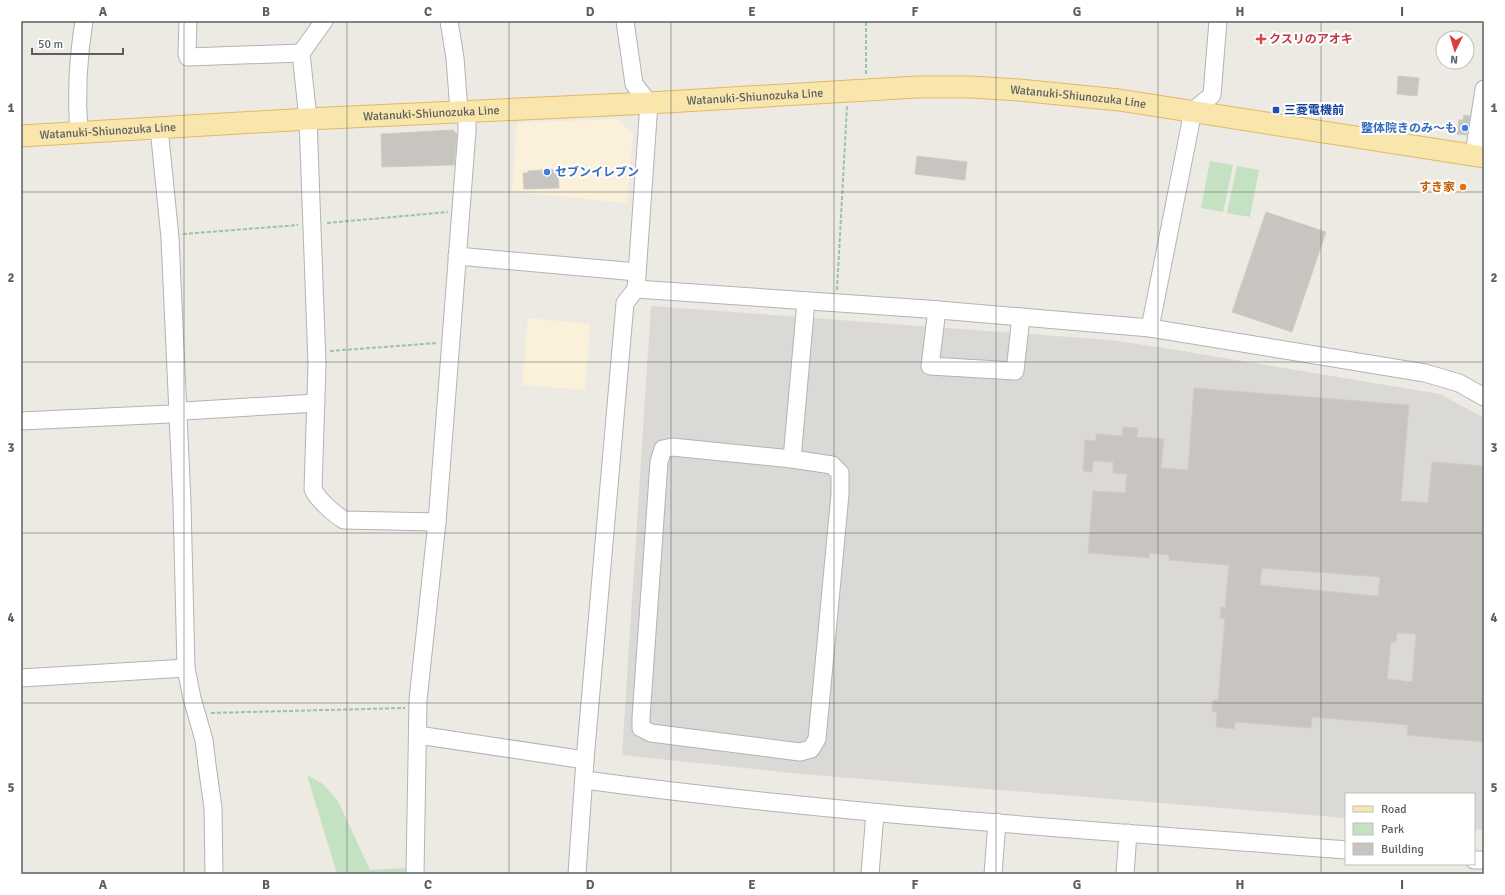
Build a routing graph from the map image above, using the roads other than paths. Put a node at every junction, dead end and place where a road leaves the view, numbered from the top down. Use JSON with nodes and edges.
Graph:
{"nodes":[{"id":1,"x":84,"y":21,"type":"edge"},
{"id":2,"x":188,"y":21,"type":"edge"},
{"id":3,"x":324,"y":21,"type":"edge"},
{"id":4,"x":449,"y":21,"type":"edge"},
{"id":5,"x":625,"y":21,"type":"edge"},
{"id":6,"x":1218,"y":21,"type":"edge"},
{"id":7,"x":301,"y":53,"type":"junction"},
{"id":8,"x":1484,"y":89,"type":"edge"},
{"id":9,"x":648,"y":103,"type":"junction"},
{"id":10,"x":463,"y":111,"type":"junction"},
{"id":11,"x":1193,"y":111,"type":"junction"},
{"id":12,"x":308,"y":119,"type":"junction"},
{"id":13,"x":159,"y":128,"type":"junction"},
{"id":14,"x":79,"y":132,"type":"junction"},
{"id":15,"x":21,"y":136,"type":"edge"},
{"id":16,"x":1479,"y":156,"type":"edge"},
{"id":17,"x":457,"y":256,"type":"junction"},
{"id":18,"x":637,"y":272,"type":"junction"},
{"id":19,"x":636,"y":289,"type":"junction"},
{"id":20,"x":806,"y":301,"type":"junction"},
{"id":21,"x":938,"y":310,"type":"junction"},
{"id":22,"x":1021,"y":317,"type":"junction"},
{"id":23,"x":1150,"y":328,"type":"junction"},
{"id":24,"x":1484,"y":397,"type":"edge"},
{"id":25,"x":316,"y":403,"type":"junction"},
{"id":26,"x":177,"y":412,"type":"junction"},
{"id":27,"x":21,"y":421,"type":"edge"},
{"id":28,"x":792,"y":459,"type":"junction"},
{"id":29,"x":437,"y":522,"type":"junction"},
{"id":30,"x":186,"y":668,"type":"junction"},
{"id":31,"x":21,"y":678,"type":"edge"},
{"id":32,"x":418,"y":735,"type":"junction"},
{"id":33,"x":585,"y":760,"type":"junction"},
{"id":34,"x":585,"y":780,"type":"junction"},
{"id":35,"x":875,"y":813,"type":"junction"},
{"id":36,"x":997,"y":822,"type":"junction"},
{"id":37,"x":1128,"y":833,"type":"junction"},
{"id":38,"x":1345,"y":850,"type":"edge"},
{"id":39,"x":214,"y":874,"type":"edge"},
{"id":40,"x":415,"y":874,"type":"edge"},
{"id":41,"x":577,"y":874,"type":"edge"},
{"id":42,"x":870,"y":874,"type":"edge"},
{"id":43,"x":993,"y":874,"type":"edge"},
{"id":44,"x":1125,"y":874,"type":"edge"}],
"edges":[{"from":1,"to":14,"type":"street"},
{"from":2,"to":7,"type":"street"},
{"from":3,"to":7,"type":"street"},
{"from":4,"to":10,"type":"street"},
{"from":5,"to":9,"type":"street"},
{"from":6,"to":11,"type":"street"},
{"from":7,"to":12,"type":"street"},
{"from":8,"to":16,"type":"street"},
{"from":9,"to":10,"type":"main road","name":"Watanuki-Shiunozuka Line"},
{"from":9,"to":11,"type":"main road","name":"Watanuki-Shiunozuka Line"},
{"from":9,"to":18,"type":"street"},
{"from":10,"to":12,"type":"main road","name":"Watanuki-Shiunozuka Line"},
{"from":10,"to":17,"type":"street"},
{"from":11,"to":16,"type":"main road","name":"Watanuki-Shiunozuka Line"},
{"from":11,"to":23,"type":"street"},
{"from":12,"to":13,"type":"main road","name":"Watanuki-Shiunozuka Line"},
{"from":12,"to":25,"type":"street"},
{"from":13,"to":14,"type":"main road","name":"Watanuki-Shiunozuka Line"},
{"from":13,"to":26,"type":"street"},
{"from":14,"to":15,"type":"main road","name":"Watanuki-Shiunozuka Line"},
{"from":17,"to":18,"type":"street"},
{"from":17,"to":29,"type":"street"},
{"from":18,"to":19,"type":"street"},
{"from":19,"to":20,"type":"street"},
{"from":19,"to":33,"type":"street"},
{"from":20,"to":21,"type":"street"},
{"from":20,"to":28,"type":"street"},
{"from":21,"to":22,"type":"street"},
{"from":21,"to":22,"type":"street"},
{"from":22,"to":23,"type":"street"},
{"from":23,"to":24,"type":"street"},
{"from":25,"to":26,"type":"street"},
{"from":25,"to":29,"type":"street"},
{"from":26,"to":27,"type":"street"},
{"from":26,"to":30,"type":"street"},
{"from":28,"to":28,"type":"street"},
{"from":29,"to":32,"type":"street"},
{"from":30,"to":31,"type":"street"},
{"from":30,"to":39,"type":"street"},
{"from":32,"to":33,"type":"street"},
{"from":32,"to":40,"type":"street"},
{"from":33,"to":34,"type":"street"},
{"from":34,"to":35,"type":"street"},
{"from":34,"to":41,"type":"street"},
{"from":35,"to":36,"type":"street"},
{"from":35,"to":42,"type":"street"},
{"from":36,"to":37,"type":"street"},
{"from":36,"to":43,"type":"street"},
{"from":37,"to":38,"type":"street"},
{"from":37,"to":44,"type":"street"}]}
